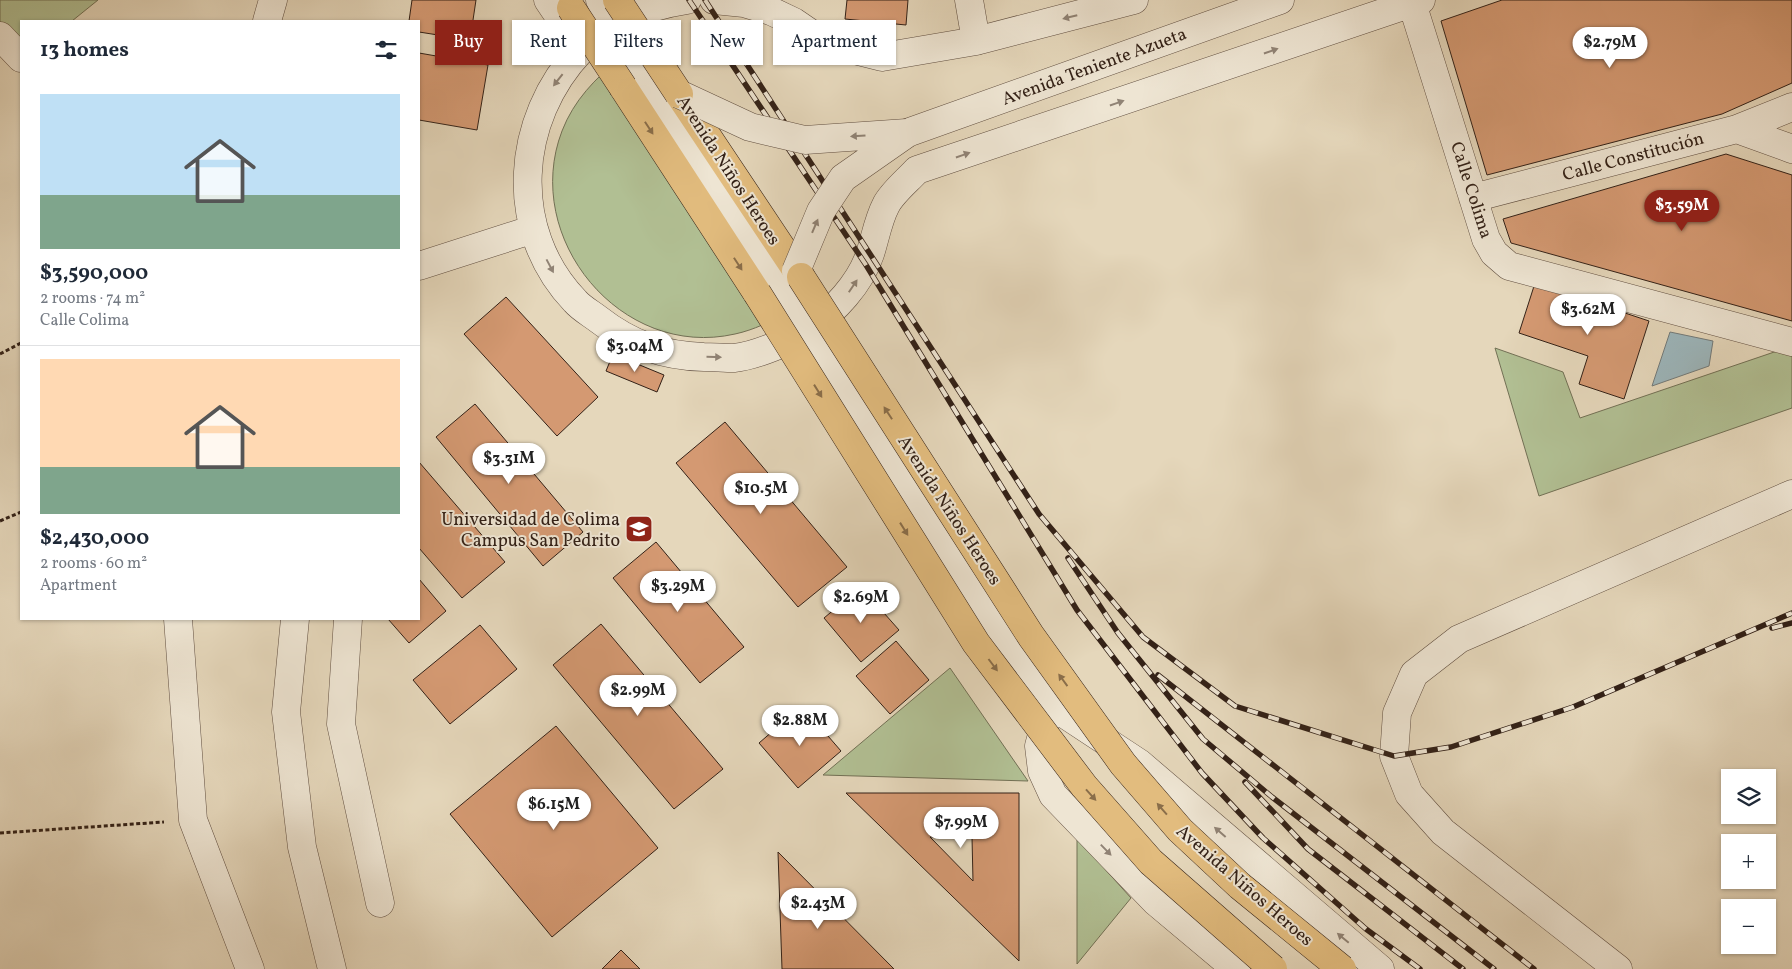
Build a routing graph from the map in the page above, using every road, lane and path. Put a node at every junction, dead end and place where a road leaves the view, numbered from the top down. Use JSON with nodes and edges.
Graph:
{"nodes":[{"id":1,"x":273,"y":0,"type":"edge"},
{"id":2,"x":548,"y":0,"type":"edge"},
{"id":3,"x":566,"y":0,"type":"edge"},
{"id":4,"x":600,"y":0,"type":"edge"},
{"id":5,"x":687,"y":0,"type":"edge"},
{"id":6,"x":714,"y":0,"type":"edge"},
{"id":7,"x":968,"y":0,"type":"edge"},
{"id":8,"x":1280,"y":0,"type":"edge"},
{"id":9,"x":1415,"y":1,"type":"edge"},
{"id":10,"x":744,"y":2,"type":"edge"},
{"id":11,"x":1125,"y":2,"type":"edge"},
{"id":12,"x":615,"y":13,"type":"edge"},
{"id":13,"x":267,"y":20,"type":"edge"},
{"id":14,"x":561,"y":20,"type":"edge"},
{"id":15,"x":0,"y":36,"type":"edge"},
{"id":16,"x":976,"y":41,"type":"junction"},
{"id":17,"x":585,"y":45,"type":"edge"},
{"id":18,"x":20,"y":57,"type":"edge"},
{"id":19,"x":569,"y":65,"type":"edge"},
{"id":20,"x":679,"y":94,"type":"junction"},
{"id":21,"x":1792,"y":107,"type":"edge"},
{"id":22,"x":1737,"y":129,"type":"junction"},
{"id":23,"x":907,"y":133,"type":"junction"},
{"id":24,"x":1792,"y":149,"type":"edge"},
{"id":25,"x":1472,"y":198,"type":"junction"},
{"id":26,"x":534,"y":229,"type":"junction"},
{"id":27,"x":420,"y":266,"type":"edge"},
{"id":28,"x":796,"y":271,"type":"junction"},
{"id":29,"x":808,"y":329,"type":"junction"},
{"id":30,"x":1792,"y":342,"type":"edge"},
{"id":31,"x":20,"y":344,"type":"edge"},
{"id":32,"x":0,"y":354,"type":"edge"},
{"id":33,"x":1792,"y":494,"type":"edge"},
{"id":34,"x":20,"y":512,"type":"edge"},
{"id":35,"x":0,"y":522,"type":"edge"},
{"id":36,"x":178,"y":620,"type":"edge"},
{"id":37,"x":295,"y":620,"type":"edge"},
{"id":38,"x":348,"y":620,"type":"edge"},
{"id":39,"x":1051,"y":705,"type":"junction"},
{"id":40,"x":193,"y":820,"type":"junction"},
{"id":41,"x":0,"y":833,"type":"edge"},
{"id":42,"x":380,"y":903,"type":"dead end"},
{"id":43,"x":250,"y":969,"type":"edge"},
{"id":44,"x":332,"y":969,"type":"edge"},
{"id":45,"x":1236,"y":969,"type":"edge"},
{"id":46,"x":1273,"y":969,"type":"edge"},
{"id":47,"x":1342,"y":969,"type":"edge"},
{"id":48,"x":1380,"y":969,"type":"edge"},
{"id":49,"x":1618,"y":969,"type":"edge"}],
"edges":[{"from":1,"to":13,"type":"street"},
{"from":2,"to":14,"type":"street"},
{"from":3,"to":46,"type":"main road","one_way":true,"bridge":true},
{"from":4,"to":12,"type":"street"},
{"from":5,"to":12,"type":"street"},
{"from":6,"to":10,"type":"street"},
{"from":7,"to":16,"type":"street"},
{"from":8,"to":23,"type":"street","name":"Avenida Teniente Azueta"},
{"from":9,"to":25,"type":"street","name":"Calle Colima"},
{"from":29,"to":9,"type":"street","one_way":true},
{"from":10,"to":16,"type":"street"},
{"from":11,"to":16,"type":"street","one_way":true},
{"from":12,"to":17,"type":"street"},
{"from":12,"to":20,"type":"main road","name":"Avenida Niños Heroes","bridge":true},
{"from":12,"to":29,"type":"street"},
{"from":15,"to":18,"type":"street"},
{"from":19,"to":26,"type":"street","one_way":true},
{"from":23,"to":20,"type":"street","name":"Avenida Teniente Azueta","one_way":true,"bridge":true},
{"from":20,"to":28,"type":"main road","name":"Avenida Niños Heroes"},
{"from":21,"to":22,"type":"street","name":"Calle Constitución"},
{"from":22,"to":24,"type":"street"},
{"from":22,"to":25,"type":"street","name":"Calle Constitución"},
{"from":28,"to":23,"type":"street","name":"Avenida Teniente Azueta","one_way":true,"bridge":true},
{"from":25,"to":30,"type":"street","name":"Calle Colima"},
{"from":26,"to":27,"type":"street"},
{"from":26,"to":29,"type":"street","one_way":true},
{"from":47,"to":28,"type":"main road","name":"Avenida Niños Heroes","one_way":true,"bridge":true},
{"from":29,"to":39,"type":"street"},
{"from":31,"to":32,"type":"path"},
{"from":33,"to":49,"type":"street"},
{"from":34,"to":35,"type":"path"},
{"from":36,"to":40,"type":"street"},
{"from":37,"to":44,"type":"street"},
{"from":38,"to":42,"type":"street"},
{"from":39,"to":45,"type":"street","one_way":true},
{"from":48,"to":39,"type":"street","one_way":true},
{"from":40,"to":41,"type":"path"},
{"from":40,"to":43,"type":"street"}]}
